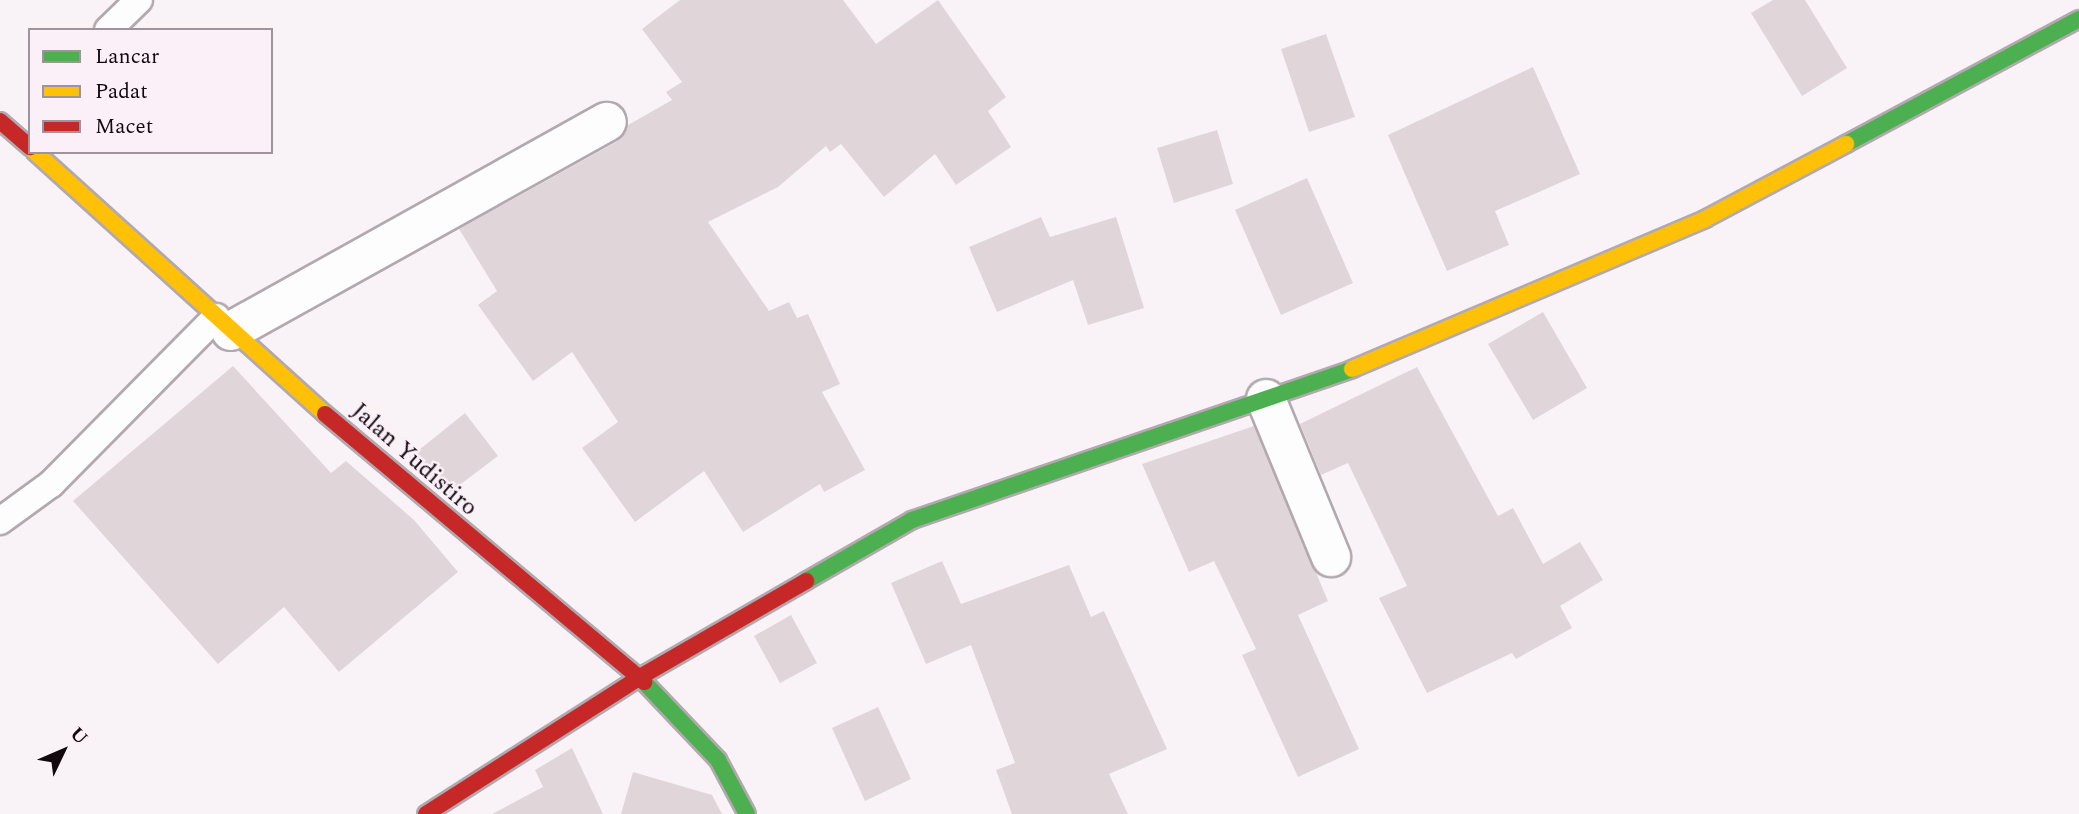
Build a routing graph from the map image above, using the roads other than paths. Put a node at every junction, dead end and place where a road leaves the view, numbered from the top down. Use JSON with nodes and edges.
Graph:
{"nodes":[{"id":1,"x":139,"y":0,"type":"edge"},
{"id":2,"x":2079,"y":19,"type":"edge"},
{"id":3,"x":110,"y":28,"type":"edge"},
{"id":4,"x":0,"y":121,"type":"edge"},
{"id":5,"x":607,"y":122,"type":"dead end"},
{"id":6,"x":28,"y":141,"type":"edge"},
{"id":7,"x":42,"y":154,"type":"edge"},
{"id":8,"x":223,"y":324,"type":"junction"},
{"id":9,"x":1266,"y":398,"type":"junction"},
{"id":10,"x":0,"y":521,"type":"edge"},
{"id":11,"x":1331,"y":557,"type":"dead end"},
{"id":12,"x":640,"y":677,"type":"junction"},
{"id":13,"x":426,"y":814,"type":"edge"},
{"id":14,"x":747,"y":814,"type":"edge"}],
"edges":[{"from":1,"to":3,"type":"lane"},
{"from":2,"to":9,"type":"street"},
{"from":4,"to":6,"type":"street","name":"Jalan Yudistiro"},
{"from":5,"to":8,"type":"street"},
{"from":7,"to":8,"type":"street","name":"Jalan Yudistiro"},
{"from":8,"to":10,"type":"lane"},
{"from":8,"to":12,"type":"street","name":"Jalan Yudistiro"},
{"from":9,"to":11,"type":"street"},
{"from":9,"to":12,"type":"street"},
{"from":12,"to":13,"type":"street"},
{"from":12,"to":14,"type":"street","name":"Jalan Yudistiro"}]}
